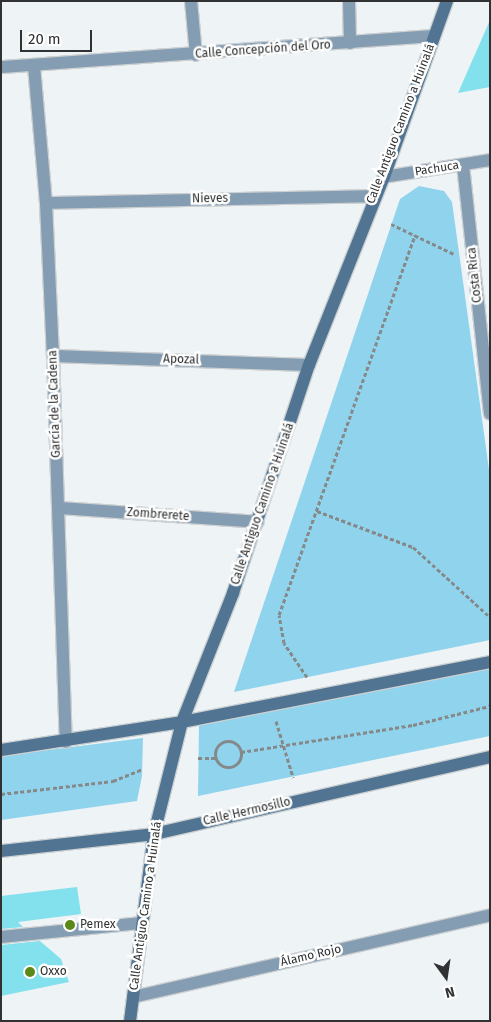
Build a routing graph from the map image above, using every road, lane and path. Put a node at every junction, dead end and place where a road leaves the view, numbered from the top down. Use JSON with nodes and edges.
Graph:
{"nodes":[{"id":1,"x":191,"y":1,"type":"edge"},
{"id":2,"x":349,"y":1,"type":"edge"},
{"id":3,"x":447,"y":1,"type":"edge"},
{"id":4,"x":434,"y":36,"type":"junction"},
{"id":5,"x":350,"y":43,"type":"junction"},
{"id":6,"x":196,"y":55,"type":"junction"},
{"id":7,"x":34,"y":66,"type":"junction"},
{"id":8,"x":1,"y":67,"type":"edge"},
{"id":9,"x":490,"y":160,"type":"edge"},
{"id":10,"x":463,"y":165,"type":"junction"},
{"id":11,"x":384,"y":177,"type":"junction"},
{"id":12,"x":374,"y":196,"type":"junction"},
{"id":13,"x":46,"y":203,"type":"junction"},
{"id":14,"x":392,"y":224,"type":"dead end"},
{"id":15,"x":415,"y":235,"type":"junction"},
{"id":16,"x":460,"y":256,"type":"dead end"},
{"id":17,"x":53,"y":356,"type":"junction"},
{"id":18,"x":309,"y":365,"type":"junction"},
{"id":19,"x":490,"y":414,"type":"edge"},
{"id":20,"x":59,"y":508,"type":"junction"},
{"id":21,"x":317,"y":511,"type":"junction"},
{"id":22,"x":258,"y":522,"type":"junction"},
{"id":23,"x":490,"y":616,"type":"edge"},
{"id":24,"x":490,"y":662,"type":"edge"},
{"id":25,"x":306,"y":677,"type":"dead end"},
{"id":26,"x":490,"y":706,"type":"edge"},
{"id":27,"x":272,"y":711,"type":"dead end"},
{"id":28,"x":182,"y":722,"type":"junction"},
{"id":29,"x":66,"y":742,"type":"junction"},
{"id":30,"x":1,"y":750,"type":"edge"},
{"id":31,"x":241,"y":752,"type":"junction"},
{"id":32,"x":490,"y":757,"type":"edge"},
{"id":33,"x":198,"y":758,"type":"dead end"},
{"id":34,"x":216,"y":758,"type":"junction"},
{"id":35,"x":142,"y":769,"type":"dead end"},
{"id":36,"x":293,"y":777,"type":"dead end"},
{"id":37,"x":1,"y":794,"type":"edge"},
{"id":38,"x":154,"y":834,"type":"junction"},
{"id":39,"x":1,"y":851,"type":"edge"},
{"id":40,"x":490,"y":915,"type":"edge"},
{"id":41,"x":142,"y":923,"type":"junction"},
{"id":42,"x":1,"y":937,"type":"edge"},
{"id":43,"x":133,"y":997,"type":"junction"},
{"id":44,"x":130,"y":1021,"type":"edge"}],
"edges":[{"from":1,"to":6,"type":"street"},
{"from":2,"to":5,"type":"street"},
{"from":3,"to":4,"type":"street","name":"Calle Antiguo Camino a Huinalá"},
{"from":4,"to":5,"type":"street","name":"Calle Concepción del Oro"},
{"from":4,"to":11,"type":"street","name":"Calle Antiguo Camino a Huinalá"},
{"from":5,"to":6,"type":"street","name":"Calle Concepción del Oro"},
{"from":6,"to":7,"type":"street","name":"Calle Concepción del Oro"},
{"from":7,"to":8,"type":"street","name":"Calle Concepción del Oro"},
{"from":7,"to":13,"type":"street","name":"García de la Cadena"},
{"from":9,"to":10,"type":"street","name":"Pachuca"},
{"from":10,"to":11,"type":"street","name":"Pachuca"},
{"from":10,"to":19,"type":"street","name":"Costa Rica"},
{"from":11,"to":12,"type":"street","name":"Calle Antiguo Camino a Huinalá"},
{"from":12,"to":13,"type":"street","name":"Nieves"},
{"from":12,"to":18,"type":"street","name":"Calle Antiguo Camino a Huinalá"},
{"from":13,"to":17,"type":"street","name":"García de la Cadena"},
{"from":14,"to":15,"type":"path"},
{"from":15,"to":16,"type":"path"},
{"from":15,"to":21,"type":"path"},
{"from":17,"to":18,"type":"street","name":"Apozal"},
{"from":17,"to":20,"type":"street","name":"García de la Cadena"},
{"from":18,"to":22,"type":"street","name":"Calle Antiguo Camino a Huinalá"},
{"from":20,"to":22,"type":"street","name":"Zombrerete"},
{"from":20,"to":29,"type":"street","name":"García de la Cadena"},
{"from":21,"to":23,"type":"path"},
{"from":21,"to":25,"type":"path"},
{"from":22,"to":28,"type":"street","name":"Calle Antiguo Camino a Huinalá"},
{"from":24,"to":28,"type":"street"},
{"from":26,"to":31,"type":"path"},
{"from":27,"to":36,"type":"path"},
{"from":28,"to":29,"type":"street"},
{"from":28,"to":38,"type":"street","name":"Calle Antiguo Camino a Huinalá"},
{"from":29,"to":30,"type":"street"},
{"from":31,"to":34,"type":"path"},
{"from":31,"to":34,"type":"path"},
{"from":32,"to":38,"type":"street","name":"Calle Hermosillo"},
{"from":33,"to":34,"type":"path"},
{"from":35,"to":37,"type":"path"},
{"from":38,"to":39,"type":"street","name":"Calle Hermosillo"},
{"from":38,"to":41,"type":"street","name":"Calle Antiguo Camino a Huinalá"},
{"from":40,"to":43,"type":"street","name":"Álamo Rojo"},
{"from":41,"to":42,"type":"street"},
{"from":41,"to":43,"type":"street","name":"Calle Antiguo Camino a Huinalá"},
{"from":43,"to":44,"type":"street","name":"Calle Antiguo Camino a Huinalá"}]}
